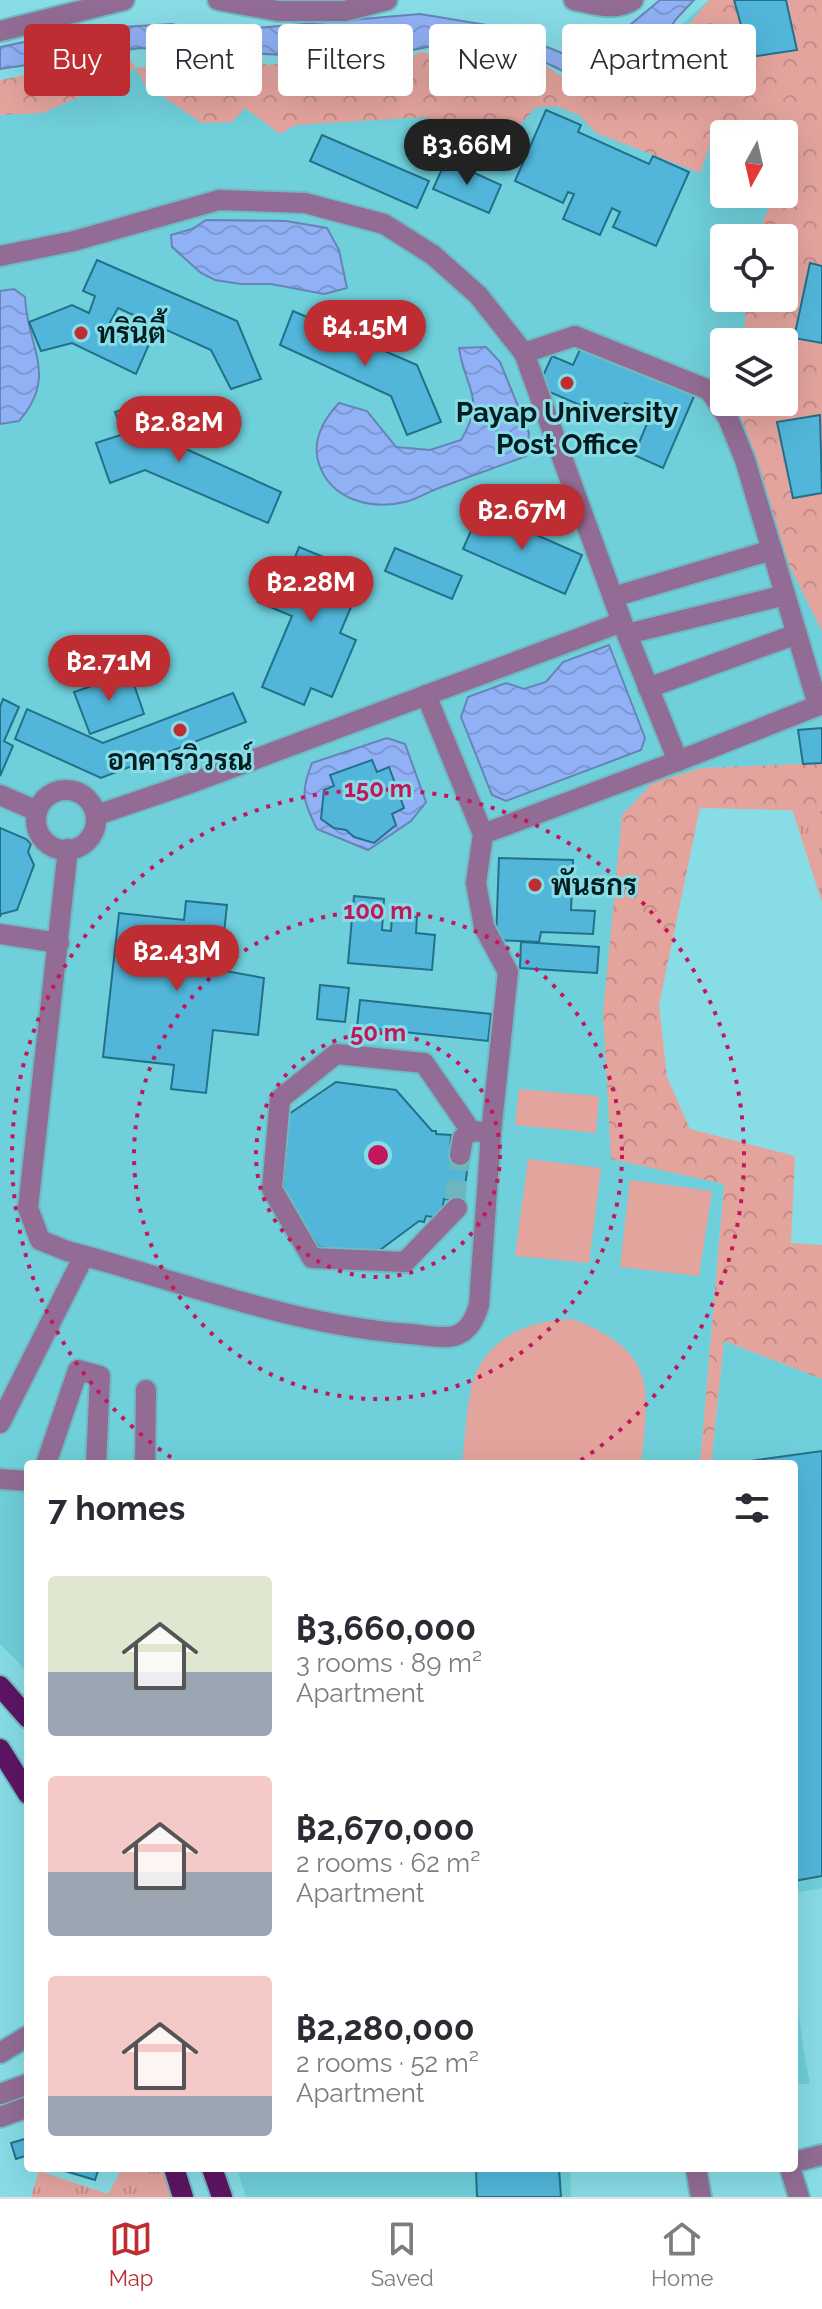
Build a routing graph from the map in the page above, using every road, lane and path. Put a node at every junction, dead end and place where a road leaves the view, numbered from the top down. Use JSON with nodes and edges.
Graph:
{"nodes":[{"id":1,"x":124,"y":0,"type":"edge"},
{"id":2,"x":218,"y":0,"type":"edge"},
{"id":3,"x":387,"y":0,"type":"edge"},
{"id":4,"x":574,"y":0,"type":"edge"},
{"id":5,"x":633,"y":0,"type":"edge"},
{"id":6,"x":0,"y":31,"type":"edge"},
{"id":7,"x":0,"y":256,"type":"edge"},
{"id":8,"x":524,"y":353,"type":"junction"},
{"id":9,"x":772,"y":550,"type":"junction"},
{"id":10,"x":785,"y":595,"type":"junction"},
{"id":11,"x":613,"y":597,"type":"junction"},
{"id":12,"x":625,"y":628,"type":"junction"},
{"id":13,"x":797,"y":634,"type":"junction"},
{"id":14,"x":648,"y":688,"type":"junction"},
{"id":15,"x":426,"y":695,"type":"junction"},
{"id":16,"x":820,"y":704,"type":"edge"},
{"id":17,"x":678,"y":761,"type":"junction"},
{"id":18,"x":0,"y":795,"type":"edge"},
{"id":19,"x":37,"y":811,"type":"junction"},
{"id":20,"x":97,"y":815,"type":"junction"},
{"id":21,"x":483,"y":834,"type":"junction"},
{"id":22,"x":68,"y":849,"type":"junction"},
{"id":23,"x":0,"y":934,"type":"edge"},
{"id":24,"x":59,"y":943,"type":"junction"},
{"id":25,"x":481,"y":1132,"type":"junction"},
{"id":26,"x":460,"y":1155,"type":"tunnel mouth"},
{"id":27,"x":484,"y":1212,"type":"junction"},
{"id":28,"x":84,"y":1256,"type":"junction"},
{"id":29,"x":146,"y":1390,"type":"dead end"},
{"id":30,"x":0,"y":1423,"type":"edge"},
{"id":31,"x":47,"y":1460,"type":"edge"},
{"id":32,"x":96,"y":1460,"type":"edge"},
{"id":33,"x":145,"y":1460,"type":"edge"},
{"id":34,"x":0,"y":1479,"type":"edge"},
{"id":35,"x":24,"y":1481,"type":"edge"},
{"id":36,"x":0,"y":1686,"type":"edge"},
{"id":37,"x":24,"y":1713,"type":"edge"},
{"id":38,"x":0,"y":1749,"type":"edge"},
{"id":39,"x":24,"y":1788,"type":"edge"},
{"id":40,"x":24,"y":2038,"type":"edge"},
{"id":41,"x":0,"y":2053,"type":"edge"},
{"id":42,"x":24,"y":2085,"type":"edge"},
{"id":43,"x":1,"y":2090,"type":"edge"},
{"id":44,"x":24,"y":2108,"type":"edge"},
{"id":45,"x":0,"y":2117,"type":"edge"},
{"id":46,"x":822,"y":2155,"type":"edge"},
{"id":47,"x":798,"y":2161,"type":"edge"},
{"id":48,"x":175,"y":2172,"type":"edge"},
{"id":49,"x":213,"y":2172,"type":"edge"},
{"id":50,"x":697,"y":2172,"type":"edge"},
{"id":51,"x":791,"y":2172,"type":"edge"},
{"id":52,"x":183,"y":2197,"type":"edge"},
{"id":53,"x":222,"y":2197,"type":"edge"},
{"id":54,"x":701,"y":2197,"type":"edge"},
{"id":55,"x":799,"y":2197,"type":"edge"}],
"edges":[{"from":1,"to":6,"type":"street"},
{"from":2,"to":3,"type":"street"},
{"from":4,"to":5,"type":"street"},
{"from":7,"to":8,"type":"street"},
{"from":8,"to":9,"type":"street"},
{"from":8,"to":11,"type":"street"},
{"from":9,"to":10,"type":"street"},
{"from":9,"to":11,"type":"street"},
{"from":10,"to":12,"type":"street"},
{"from":10,"to":13,"type":"street"},
{"from":11,"to":12,"type":"street"},
{"from":12,"to":14,"type":"street"},
{"from":12,"to":15,"type":"street"},
{"from":13,"to":14,"type":"street"},
{"from":13,"to":16,"type":"street"},
{"from":14,"to":17,"type":"street"},
{"from":15,"to":20,"type":"street"},
{"from":15,"to":21,"type":"street"},
{"from":16,"to":17,"type":"street"},
{"from":17,"to":21,"type":"street"},
{"from":18,"to":19,"type":"street"},
{"from":19,"to":20,"type":"street"},
{"from":19,"to":22,"type":"street"},
{"from":20,"to":22,"type":"street"},
{"from":21,"to":25,"type":"street"},
{"from":22,"to":24,"type":"street"},
{"from":23,"to":24,"type":"street"},
{"from":24,"to":28,"type":"street"},
{"from":25,"to":26,"type":"street"},
{"from":25,"to":27,"type":"street"},
{"from":25,"to":27,"type":"street"},
{"from":27,"to":28,"type":"street"},
{"from":28,"to":30,"type":"street"},
{"from":29,"to":33,"type":"street"},
{"from":31,"to":32,"type":"street"},
{"from":34,"to":35,"type":"street"},
{"from":36,"to":37,"type":"main road"},
{"from":38,"to":39,"type":"main road"},
{"from":40,"to":41,"type":"street"},
{"from":42,"to":43,"type":"street"},
{"from":44,"to":45,"type":"street"},
{"from":46,"to":47,"type":"street"},
{"from":48,"to":52,"type":"main road"},
{"from":49,"to":53,"type":"main road"},
{"from":50,"to":54,"type":"street"},
{"from":51,"to":55,"type":"street"}]}
